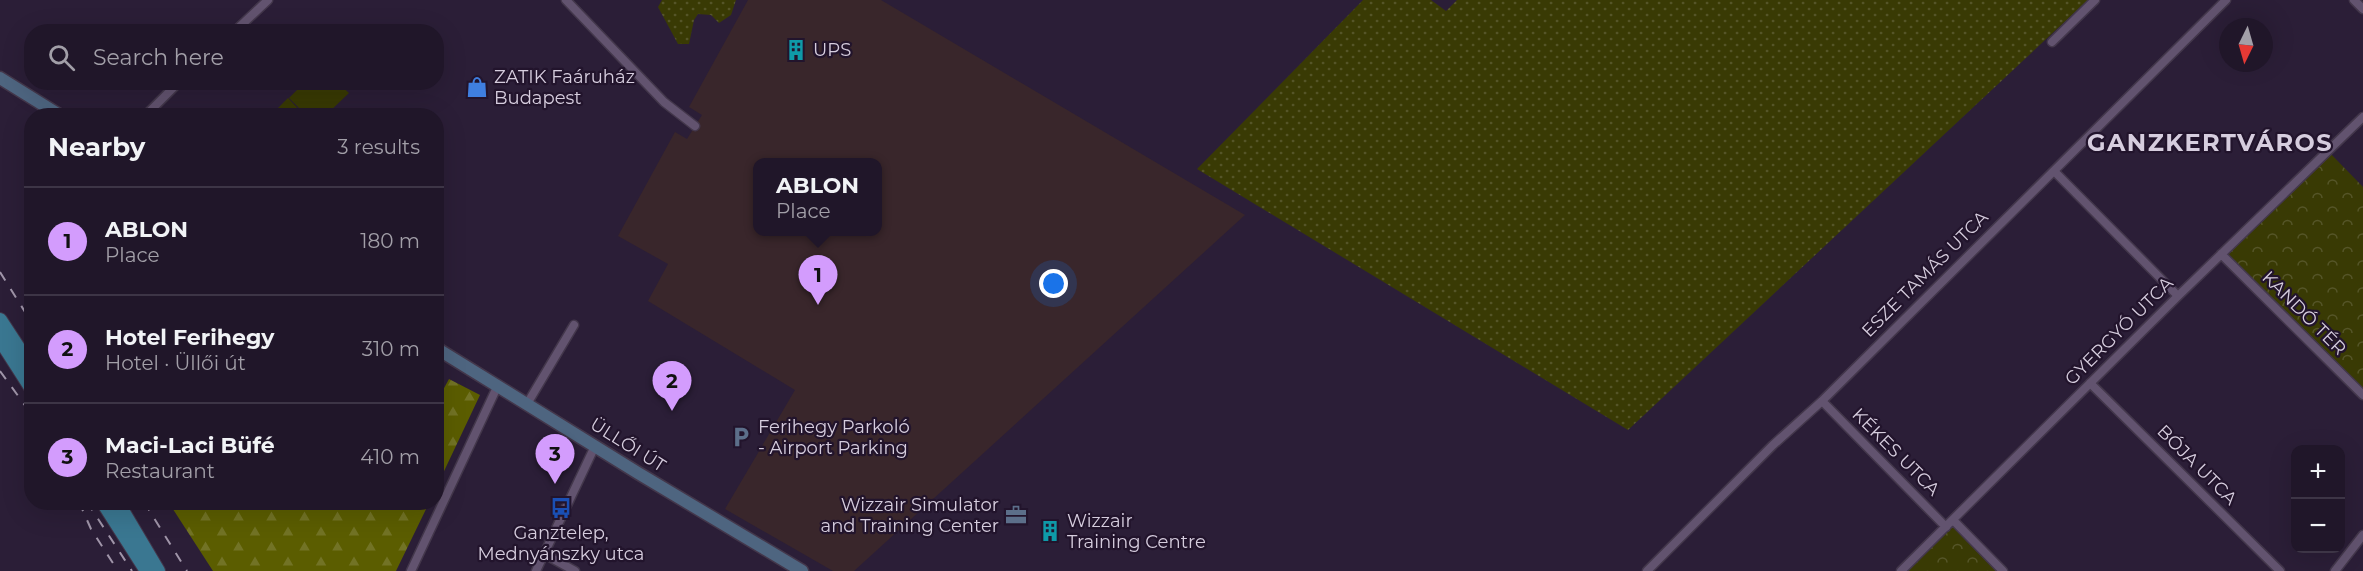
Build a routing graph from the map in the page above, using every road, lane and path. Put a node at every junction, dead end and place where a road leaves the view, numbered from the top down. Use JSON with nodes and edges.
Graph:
{"nodes":[{"id":1,"x":268,"y":0,"type":"edge"},
{"id":2,"x":566,"y":0,"type":"edge"},
{"id":3,"x":2095,"y":0,"type":"edge"},
{"id":4,"x":2226,"y":0,"type":"edge"},
{"id":5,"x":2354,"y":0,"type":"edge"},
{"id":6,"x":2363,"y":9,"type":"edge"},
{"id":7,"x":242,"y":24,"type":"edge"},
{"id":8,"x":2052,"y":42,"type":"dead end"},
{"id":9,"x":0,"y":78,"type":"edge"},
{"id":10,"x":171,"y":90,"type":"edge"},
{"id":11,"x":48,"y":108,"type":"edge"},
{"id":12,"x":152,"y":108,"type":"edge"},
{"id":13,"x":2363,"y":117,"type":"edge"},
{"id":14,"x":695,"y":126,"type":"dead end"},
{"id":15,"x":2054,"y":171,"type":"junction"},
{"id":16,"x":2221,"y":254,"type":"junction"},
{"id":17,"x":2178,"y":296,"type":"junction"},
{"id":18,"x":0,"y":320,"type":"edge"},
{"id":19,"x":574,"y":325,"type":"dead end"},
{"id":20,"x":0,"y":339,"type":"edge"},
{"id":21,"x":444,"y":353,"type":"edge"},
{"id":22,"x":24,"y":357,"type":"edge"},
{"id":23,"x":24,"y":376,"type":"edge"},
{"id":24,"x":2090,"y":383,"type":"junction"},
{"id":25,"x":498,"y":386,"type":"junction"},
{"id":26,"x":2363,"y":395,"type":"edge"},
{"id":27,"x":1822,"y":401,"type":"junction"},
{"id":28,"x":526,"y":404,"type":"junction"},
{"id":29,"x":596,"y":446,"type":"junction"},
{"id":30,"x":444,"y":501,"type":"edge"},
{"id":31,"x":108,"y":510,"type":"edge"},
{"id":32,"x":122,"y":510,"type":"edge"},
{"id":33,"x":440,"y":510,"type":"edge"},
{"id":34,"x":1950,"y":524,"type":"junction"},
{"id":35,"x":2363,"y":535,"type":"edge"},
{"id":36,"x":544,"y":554,"type":"junction"},
{"id":37,"x":147,"y":571,"type":"edge"},
{"id":38,"x":158,"y":571,"type":"edge"},
{"id":39,"x":411,"y":571,"type":"edge"},
{"id":40,"x":536,"y":571,"type":"edge"},
{"id":41,"x":575,"y":571,"type":"edge"},
{"id":42,"x":802,"y":571,"type":"edge"},
{"id":43,"x":1647,"y":571,"type":"edge"},
{"id":44,"x":1901,"y":571,"type":"edge"},
{"id":45,"x":2003,"y":571,"type":"edge"},
{"id":46,"x":2280,"y":571,"type":"edge"},
{"id":47,"x":2335,"y":571,"type":"edge"}],
"edges":[{"from":1,"to":7,"type":"street"},
{"from":2,"to":14,"type":"street"},
{"from":3,"to":8,"type":"street"},
{"from":4,"to":15,"type":"street","name":"ESZE TAMÁS UTCA"},
{"from":5,"to":6,"type":"street"},
{"from":9,"to":11,"type":"main road"},
{"from":10,"to":12,"type":"street"},
{"from":13,"to":16,"type":"street","name":"GYERGYÓ UTCA"},
{"from":15,"to":17,"type":"street"},
{"from":15,"to":27,"type":"street","name":"ESZE TAMÁS UTCA"},
{"from":16,"to":17,"type":"street","name":"GYERGYÓ UTCA"},
{"from":16,"to":26,"type":"street","name":"KANDÓ TÉR"},
{"from":17,"to":24,"type":"street","name":"GYERGYÓ UTCA"},
{"from":18,"to":22,"type":"main road"},
{"from":19,"to":28,"type":"street"},
{"from":20,"to":23,"type":"main road"},
{"from":21,"to":25,"type":"main road","name":"ÜLLŐI ÚT"},
{"from":24,"to":34,"type":"street","name":"GYERGYÓ UTCA"},
{"from":24,"to":46,"type":"street","name":"BÓJA UTCA"},
{"from":25,"to":28,"type":"main road","name":"ÜLLŐI ÚT"},
{"from":25,"to":30,"type":"street"},
{"from":27,"to":34,"type":"street","name":"KÉKES UTCA"},
{"from":27,"to":43,"type":"street","name":"ESZE TAMÁS UTCA"},
{"from":28,"to":29,"type":"main road","name":"ÜLLŐI ÚT"},
{"from":29,"to":36,"type":"street"},
{"from":29,"to":42,"type":"main road","name":"ÜLLŐI ÚT"},
{"from":31,"to":37,"type":"main road"},
{"from":32,"to":38,"type":"main road"},
{"from":33,"to":39,"type":"street"},
{"from":34,"to":44,"type":"street","name":"GYERGYÓ UTCA"},
{"from":34,"to":45,"type":"street","name":"KÉKES UTCA"},
{"from":35,"to":47,"type":"street"},
{"from":36,"to":40,"type":"street"},
{"from":36,"to":41,"type":"street"}]}
